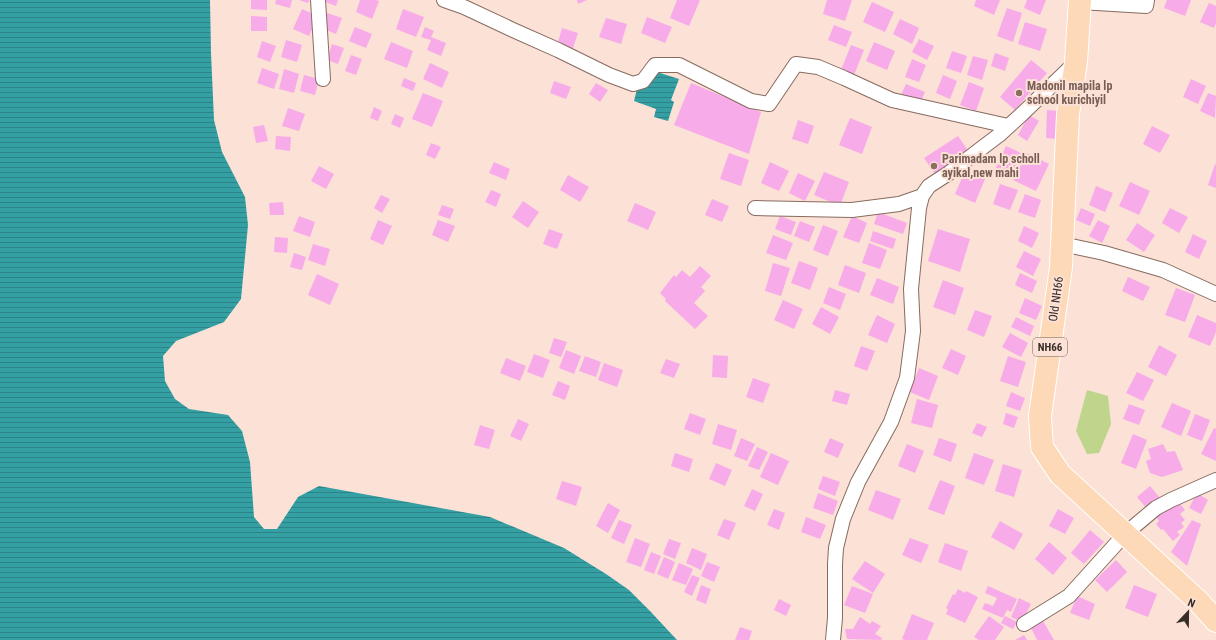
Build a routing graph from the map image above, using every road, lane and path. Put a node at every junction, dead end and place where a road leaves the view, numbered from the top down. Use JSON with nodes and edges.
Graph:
{"nodes":[{"id":1,"x":318,"y":0,"type":"edge"},
{"id":2,"x":1147,"y":0,"type":"edge"},
{"id":3,"x":450,"y":1,"type":"edge"},
{"id":4,"x":1080,"y":1,"type":"edge"},
{"id":5,"x":1076,"y":62,"type":"junction"},
{"id":6,"x":323,"y":79,"type":"dead end"},
{"id":7,"x":1008,"y":126,"type":"junction"},
{"id":8,"x":922,"y":196,"type":"junction"},
{"id":9,"x":755,"y":208,"type":"dead end"},
{"id":10,"x":1062,"y":244,"type":"junction"},
{"id":11,"x":1216,"y":294,"type":"edge"},
{"id":12,"x":1216,"y":480,"type":"edge"},
{"id":13,"x":1125,"y":534,"type":"junction"},
{"id":14,"x":1216,"y":621,"type":"edge"},
{"id":15,"x":1024,"y":624,"type":"dead end"},
{"id":16,"x":833,"y":640,"type":"edge"}],
"edges":[{"from":1,"to":6,"type":"street"},
{"from":2,"to":4,"type":"street"},
{"from":3,"to":7,"type":"street"},
{"from":4,"to":5,"type":"main road","name":"Old NH66","number":"NH66"},
{"from":5,"to":7,"type":"street"},
{"from":5,"to":10,"type":"main road","name":"Old NH66","number":"NH66"},
{"from":7,"to":8,"type":"street"},
{"from":8,"to":9,"type":"street"},
{"from":8,"to":16,"type":"street"},
{"from":10,"to":11,"type":"street"},
{"from":10,"to":13,"type":"main road","name":"Old NH66","number":"NH66"},
{"from":12,"to":13,"type":"street"},
{"from":13,"to":14,"type":"main road","name":"Old NH66","number":"NH66"},
{"from":13,"to":15,"type":"street"}]}
